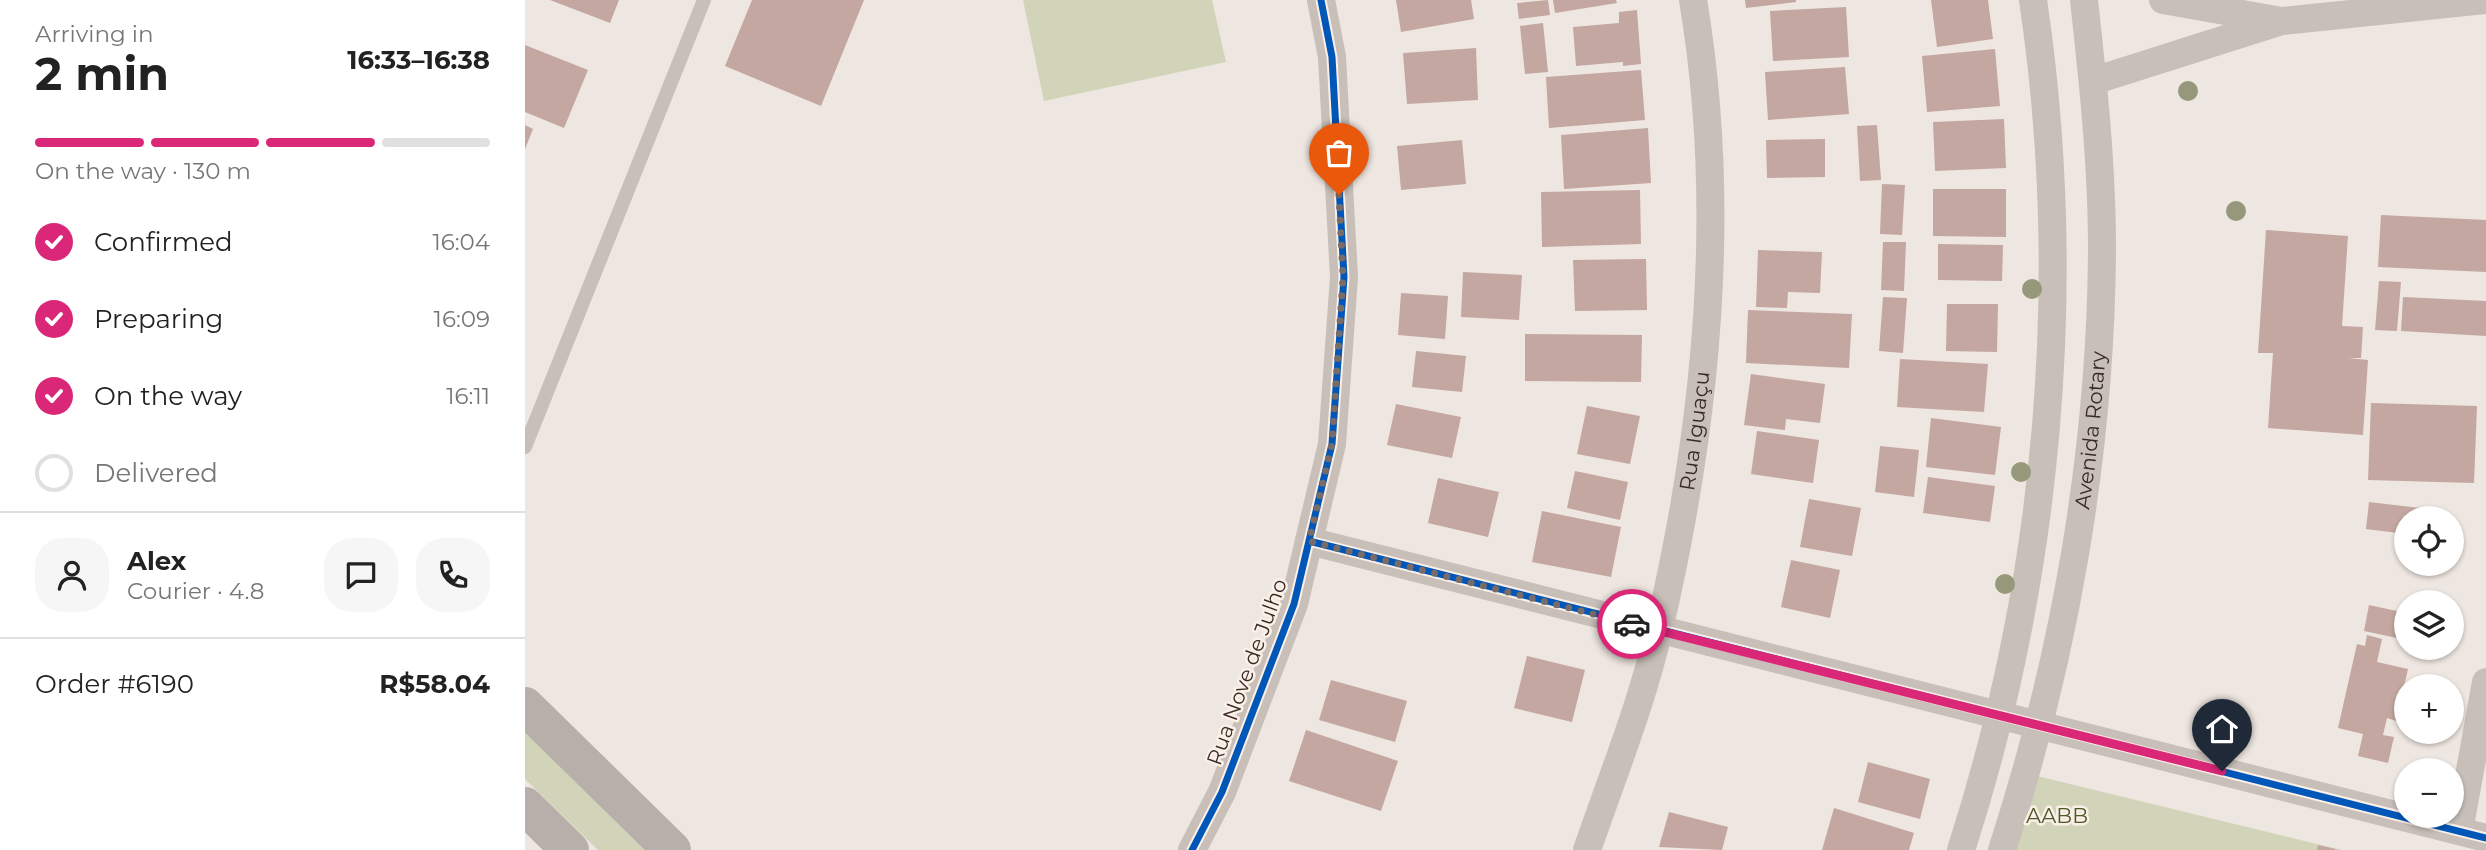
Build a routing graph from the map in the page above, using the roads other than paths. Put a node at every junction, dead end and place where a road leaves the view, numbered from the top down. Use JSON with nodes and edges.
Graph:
{"nodes":[{"id":1,"x":704,"y":0,"type":"edge"},
{"id":2,"x":1321,"y":0,"type":"edge"},
{"id":3,"x":1693,"y":0,"type":"edge"},
{"id":4,"x":2033,"y":0,"type":"edge"},
{"id":5,"x":2084,"y":0,"type":"edge"},
{"id":6,"x":2163,"y":0,"type":"edge"},
{"id":7,"x":2486,"y":0,"type":"edge"},
{"id":8,"x":2282,"y":21,"type":"junction"},
{"id":9,"x":2093,"y":81,"type":"junction"},
{"id":10,"x":525,"y":447,"type":"edge"},
{"id":11,"x":1309,"y":541,"type":"junction"},
{"id":12,"x":1659,"y":630,"type":"junction"},
{"id":13,"x":2486,"y":682,"type":"edge"},
{"id":14,"x":525,"y":706,"type":"edge"},
{"id":15,"x":1999,"y":715,"type":"junction"},
{"id":16,"x":2038,"y":725,"type":"junction"},
{"id":17,"x":525,"y":806,"type":"edge"},
{"id":18,"x":2459,"y":831,"type":"junction"},
{"id":19,"x":2486,"y":838,"type":"edge"},
{"id":20,"x":570,"y":850,"type":"edge"},
{"id":21,"x":672,"y":850,"type":"edge"},
{"id":22,"x":1192,"y":850,"type":"edge"},
{"id":23,"x":1587,"y":850,"type":"edge"},
{"id":24,"x":1961,"y":850,"type":"edge"},
{"id":25,"x":2003,"y":850,"type":"edge"}],
"edges":[{"from":1,"to":10,"type":"lane"},
{"from":2,"to":11,"type":"street","name":"Rua Nove de Julho"},
{"from":3,"to":12,"type":"street","name":"Rua Iguaçu"},
{"from":4,"to":15,"type":"street","name":"Avenida Rotary"},
{"from":5,"to":9,"type":"street","name":"Avenida Rotary"},
{"from":6,"to":8,"type":"street"},
{"from":7,"to":8,"type":"street"},
{"from":8,"to":9,"type":"street"},
{"from":9,"to":16,"type":"street","name":"Avenida Rotary"},
{"from":11,"to":12,"type":"street"},
{"from":11,"to":22,"type":"street","name":"Rua Nove de Julho"},
{"from":12,"to":15,"type":"street"},
{"from":12,"to":23,"type":"street","name":"Rua Iguaçu"},
{"from":13,"to":18,"type":"street"},
{"from":14,"to":21,"type":"main road"},
{"from":15,"to":16,"type":"street"},
{"from":15,"to":24,"type":"street","name":"Avenida Rotary"},
{"from":16,"to":18,"type":"street"},
{"from":16,"to":25,"type":"street","name":"Avenida Rotary"},
{"from":17,"to":20,"type":"main road"},
{"from":18,"to":19,"type":"street"}]}
